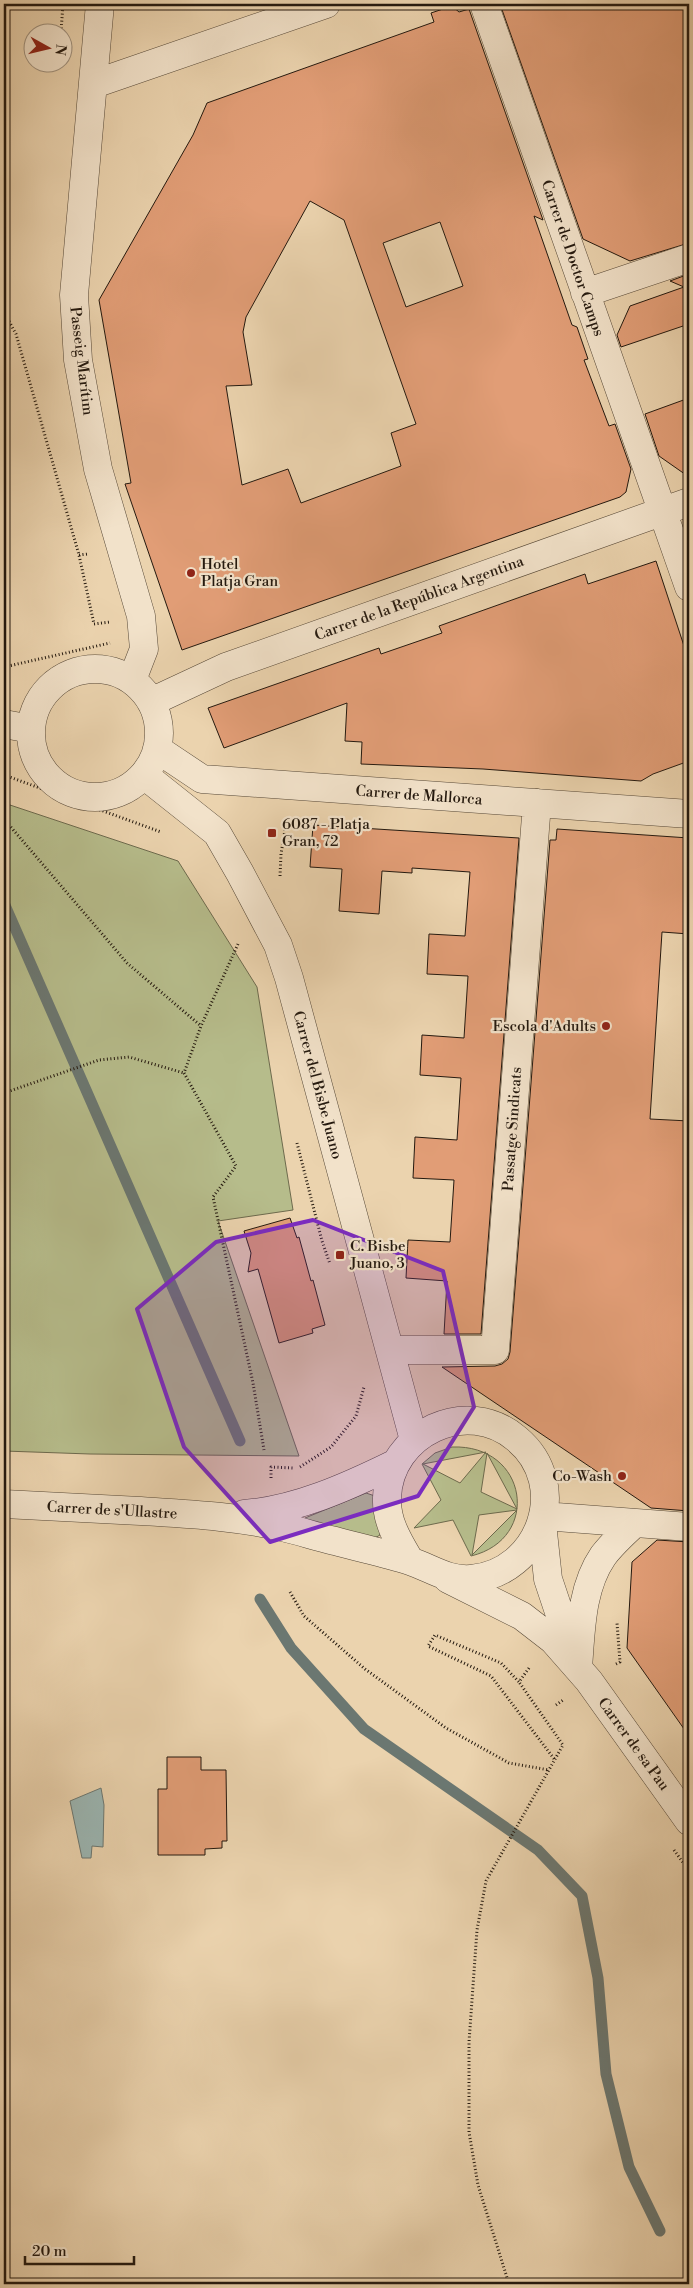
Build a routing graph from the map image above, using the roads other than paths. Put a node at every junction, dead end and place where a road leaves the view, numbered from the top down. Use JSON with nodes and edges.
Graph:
{"nodes":[{"id":1,"x":100,"y":4,"type":"edge"},
{"id":2,"x":326,"y":4,"type":"edge"},
{"id":3,"x":484,"y":4,"type":"edge"},
{"id":4,"x":94,"y":84,"type":"junction"},
{"id":5,"x":689,"y":258,"type":"edge"},
{"id":6,"x":585,"y":293,"type":"junction"},
{"id":7,"x":689,"y":502,"type":"edge"},
{"id":8,"x":662,"y":512,"type":"junction"},
{"id":9,"x":689,"y":586,"type":"edge"},
{"id":10,"x":132,"y":680,"type":"junction"},
{"id":11,"x":151,"y":702,"type":"junction"},
{"id":12,"x":4,"y":724,"type":"edge"},
{"id":13,"x":31,"y":729,"type":"junction"},
{"id":14,"x":157,"y":749,"type":"junction"},
{"id":15,"x":144,"y":775,"type":"junction"},
{"id":16,"x":537,"y":803,"type":"junction"},
{"id":17,"x":689,"y":814,"type":"edge"},
{"id":18,"x":390,"y":1350,"type":"junction"},
{"id":19,"x":414,"y":1440,"type":"junction"},
{"id":20,"x":394,"y":1464,"type":"junction"},
{"id":21,"x":4,"y":1504,"type":"edge"},
{"id":22,"x":220,"y":1516,"type":"junction"},
{"id":23,"x":542,"y":1520,"type":"junction"},
{"id":24,"x":635,"y":1523,"type":"junction"},
{"id":25,"x":689,"y":1527,"type":"edge"},
{"id":26,"x":410,"y":1561,"type":"junction"},
{"id":27,"x":445,"y":1577,"type":"junction"},
{"id":28,"x":578,"y":1668,"type":"junction"},
{"id":29,"x":689,"y":1820,"type":"edge"}],
"edges":[{"from":1,"to":4,"type":"street","name":"Passeig Marítim"},
{"from":2,"to":4,"type":"street"},
{"from":3,"to":6,"type":"street","name":"Carrer de Doctor Camps"},
{"from":4,"to":10,"type":"street","name":"Passeig Marítim"},
{"from":5,"to":6,"type":"street"},
{"from":6,"to":8,"type":"street","name":"Carrer de Doctor Camps"},
{"from":7,"to":8,"type":"street","name":"Carrer de la República Argentina"},
{"from":8,"to":9,"type":"street","name":"Carrer de Doctor Camps"},
{"from":8,"to":11,"type":"street","name":"Carrer de la República Argentina"},
{"from":10,"to":11,"type":"street"},
{"from":10,"to":13,"type":"street"},
{"from":11,"to":14,"type":"street"},
{"from":12,"to":13,"type":"street"},
{"from":13,"to":15,"type":"street"},
{"from":14,"to":15,"type":"street"},
{"from":14,"to":16,"type":"street","name":"Carrer de Mallorca"},
{"from":15,"to":18,"type":"street","name":"Carrer del Bisbe Juano"},
{"from":16,"to":17,"type":"street","name":"Carrer de Mallorca"},
{"from":16,"to":18,"type":"street","name":"Passatge Sindicats"},
{"from":18,"to":19,"type":"street","name":"Carrer del Bisbe Juano"},
{"from":19,"to":20,"type":"street"},
{"from":19,"to":23,"type":"street"},
{"from":20,"to":22,"type":"street","name":"Carrer de s'Ullastre"},
{"from":20,"to":26,"type":"street"},
{"from":21,"to":22,"type":"street","name":"Carrer de s'Ullastre"},
{"from":22,"to":26,"type":"street","name":"Carrer de s'Ullastre"},
{"from":23,"to":24,"type":"street"},
{"from":23,"to":27,"type":"street"},
{"from":23,"to":28,"type":"street","name":"Carrer de sa Pau"},
{"from":24,"to":25,"type":"street"},
{"from":24,"to":28,"type":"street"},
{"from":26,"to":27,"type":"street"},
{"from":27,"to":28,"type":"street","name":"Carrer de sa Pau"},
{"from":28,"to":29,"type":"street","name":"Carrer de sa Pau"}]}
